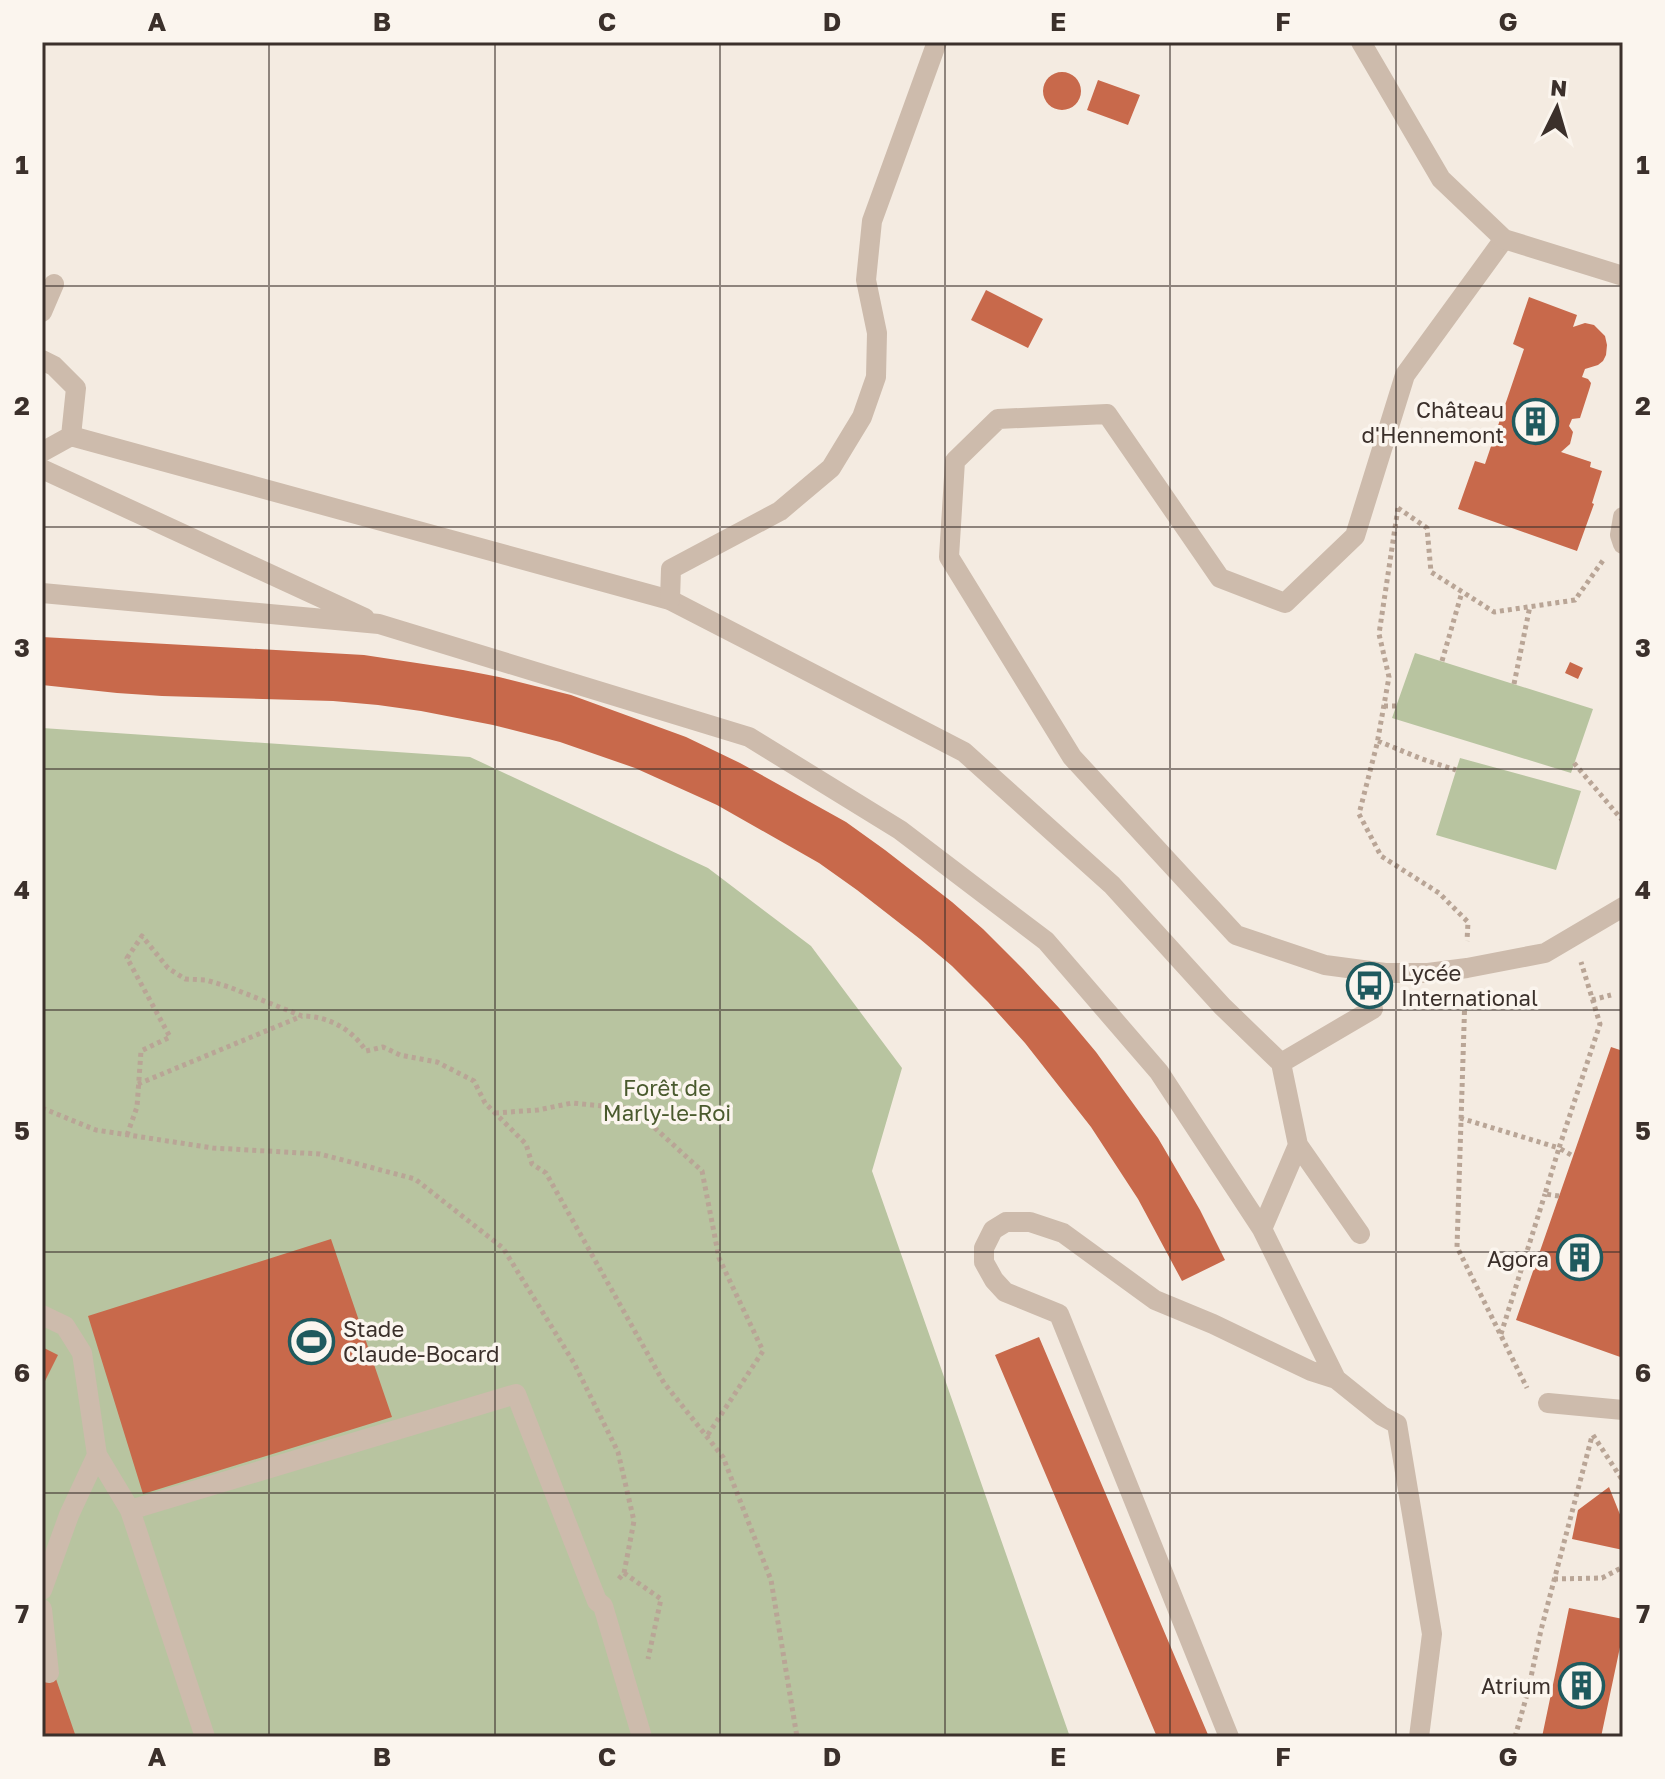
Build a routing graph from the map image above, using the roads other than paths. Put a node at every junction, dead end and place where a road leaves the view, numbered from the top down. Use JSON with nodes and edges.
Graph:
{"nodes":[{"id":1,"x":937,"y":42,"type":"edge"},
{"id":2,"x":1361,"y":42,"type":"edge"},
{"id":3,"x":1504,"y":239,"type":"junction"},
{"id":4,"x":1623,"y":276,"type":"edge"},
{"id":5,"x":54,"y":284,"type":"dead end"},
{"id":6,"x":42,"y":312,"type":"edge"},
{"id":7,"x":42,"y":360,"type":"edge"},
{"id":8,"x":71,"y":436,"type":"junction"},
{"id":9,"x":42,"y":452,"type":"edge"},
{"id":10,"x":42,"y":469,"type":"edge"},
{"id":11,"x":42,"y":593,"type":"edge"},
{"id":12,"x":670,"y":600,"type":"junction"},
{"id":13,"x":379,"y":624,"type":"junction"},
{"id":14,"x":1623,"y":907,"type":"edge"},
{"id":15,"x":1373,"y":1009,"type":"dead end"},
{"id":16,"x":1281,"y":1063,"type":"junction"},
{"id":17,"x":1298,"y":1145,"type":"junction"},
{"id":18,"x":1262,"y":1229,"type":"junction"},
{"id":19,"x":1360,"y":1234,"type":"dead end"},
{"id":20,"x":42,"y":1315,"type":"edge"},
{"id":21,"x":1336,"y":1379,"type":"junction"},
{"id":22,"x":1548,"y":1403,"type":"road end"},
{"id":23,"x":1623,"y":1410,"type":"edge"},
{"id":24,"x":97,"y":1455,"type":"junction"},
{"id":25,"x":130,"y":1510,"type":"junction"},
{"id":26,"x":42,"y":1590,"type":"edge"},
{"id":27,"x":42,"y":1609,"type":"edge"},
{"id":28,"x":49,"y":1673,"type":"dead end"},
{"id":29,"x":205,"y":1737,"type":"edge"},
{"id":30,"x":642,"y":1737,"type":"edge"},
{"id":31,"x":1229,"y":1737,"type":"edge"},
{"id":32,"x":1419,"y":1737,"type":"edge"}],
"edges":[{"from":1,"to":12,"type":"street"},
{"from":2,"to":3,"type":"street"},
{"from":3,"to":4,"type":"street"},
{"from":3,"to":14,"type":"street"},
{"from":5,"to":6,"type":"street"},
{"from":7,"to":8,"type":"street"},
{"from":8,"to":9,"type":"street"},
{"from":8,"to":12,"type":"street"},
{"from":10,"to":13,"type":"street"},
{"from":11,"to":13,"type":"street"},
{"from":12,"to":16,"type":"street"},
{"from":13,"to":18,"type":"street"},
{"from":15,"to":16,"type":"street"},
{"from":16,"to":17,"type":"street"},
{"from":17,"to":18,"type":"street"},
{"from":17,"to":19,"type":"street"},
{"from":18,"to":21,"type":"street"},
{"from":20,"to":24,"type":"street"},
{"from":21,"to":31,"type":"street"},
{"from":21,"to":32,"type":"street"},
{"from":22,"to":23,"type":"street"},
{"from":24,"to":25,"type":"street"},
{"from":24,"to":26,"type":"street"},
{"from":25,"to":29,"type":"street"},
{"from":25,"to":30,"type":"street"},
{"from":27,"to":28,"type":"street"}]}
